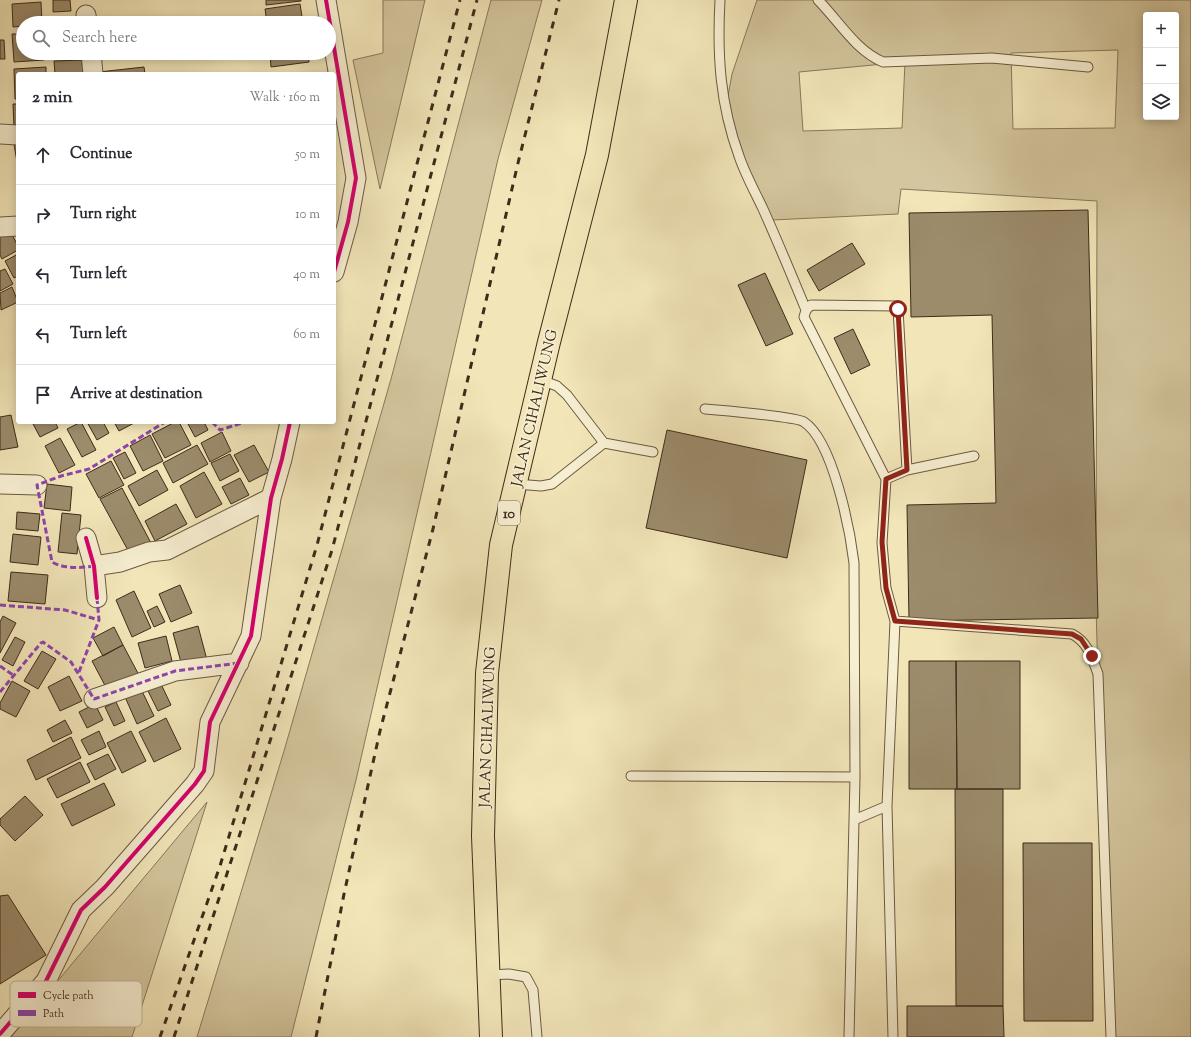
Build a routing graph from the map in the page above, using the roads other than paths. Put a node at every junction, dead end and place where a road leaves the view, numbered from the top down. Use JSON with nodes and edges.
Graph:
{"nodes":[{"id":1,"x":326,"y":0,"type":"edge"},
{"id":2,"x":626,"y":0,"type":"edge"},
{"id":3,"x":720,"y":0,"type":"edge"},
{"id":4,"x":818,"y":0,"type":"edge"},
{"id":5,"x":328,"y":16,"type":"edge"},
{"id":6,"x":92,"y":60,"type":"edge"},
{"id":7,"x":334,"y":60,"type":"edge"},
{"id":8,"x":1088,"y":67,"type":"dead end"},
{"id":9,"x":93,"y":72,"type":"edge"},
{"id":10,"x":335,"y":72,"type":"edge"},
{"id":11,"x":336,"y":80,"type":"edge"},
{"id":12,"x":339,"y":104,"type":"edge"},
{"id":13,"x":0,"y":134,"type":"edge"},
{"id":14,"x":16,"y":135,"type":"edge"},
{"id":15,"x":16,"y":226,"type":"edge"},
{"id":16,"x":0,"y":227,"type":"edge"},
{"id":17,"x":336,"y":265,"type":"edge"},
{"id":18,"x":806,"y":310,"type":"junction"},
{"id":19,"x":541,"y":380,"type":"junction"},
{"id":20,"x":705,"y":409,"type":"dead end"},
{"id":21,"x":290,"y":424,"type":"edge"},
{"id":22,"x":604,"y":443,"type":"junction"},
{"id":23,"x":653,"y":452,"type":"dead end"},
{"id":24,"x":974,"y":456,"type":"dead end"},
{"id":25,"x":907,"y":470,"type":"junction"},
{"id":26,"x":886,"y":479,"type":"junction"},
{"id":27,"x":0,"y":484,"type":"edge"},
{"id":28,"x":516,"y":484,"type":"junction"},
{"id":29,"x":37,"y":485,"type":"dead end"},
{"id":30,"x":270,"y":498,"type":"junction"},
{"id":31,"x":86,"y":538,"type":"dead end"},
{"id":32,"x":94,"y":566,"type":"junction"},
{"id":33,"x":97,"y":598,"type":"dead end"},
{"id":34,"x":895,"y":621,"type":"junction"},
{"id":35,"x":239,"y":663,"type":"junction"},
{"id":36,"x":94,"y":699,"type":"dead end"},
{"id":37,"x":631,"y":776,"type":"dead end"},
{"id":38,"x":855,"y":777,"type":"junction"},
{"id":39,"x":887,"y":806,"type":"junction"},
{"id":40,"x":854,"y":820,"type":"junction"},
{"id":41,"x":489,"y":975,"type":"junction"},
{"id":42,"x":46,"y":981,"type":"edge"},
{"id":43,"x":10,"y":1022,"type":"edge"},
{"id":44,"x":0,"y":1034,"type":"edge"},
{"id":45,"x":491,"y":1037,"type":"edge"},
{"id":46,"x":537,"y":1037,"type":"edge"},
{"id":47,"x":849,"y":1037,"type":"edge"},
{"id":48,"x":893,"y":1037,"type":"edge"},
{"id":49,"x":1111,"y":1037,"type":"edge"}],
"edges":[{"from":1,"to":5,"type":"street"},
{"from":2,"to":19,"type":"highway","name":"JALAN CIHALIWUNG","number":"10"},
{"from":3,"to":18,"type":"lane"},
{"from":4,"to":8,"type":"lane"},
{"from":6,"to":9,"type":"street"},
{"from":7,"to":10,"type":"street"},
{"from":11,"to":12,"type":"street"},
{"from":12,"to":17,"type":"street"},
{"from":13,"to":14,"type":"street"},
{"from":15,"to":16,"type":"street"},
{"from":18,"to":25,"type":"lane"},
{"from":18,"to":26,"type":"lane"},
{"from":19,"to":22,"type":"lane"},
{"from":19,"to":28,"type":"highway","name":"JALAN CIHALIWUNG","number":"10"},
{"from":20,"to":38,"type":"lane"},
{"from":21,"to":30,"type":"street"},
{"from":22,"to":23,"type":"lane"},
{"from":22,"to":28,"type":"lane"},
{"from":24,"to":25,"type":"lane"},
{"from":25,"to":26,"type":"lane"},
{"from":26,"to":34,"type":"lane"},
{"from":27,"to":29,"type":"street"},
{"from":28,"to":41,"type":"highway","name":"JALAN CIHALIWUNG","number":"10"},
{"from":30,"to":32,"type":"street"},
{"from":30,"to":35,"type":"street"},
{"from":31,"to":32,"type":"street"},
{"from":32,"to":33,"type":"street"},
{"from":34,"to":39,"type":"lane"},
{"from":34,"to":49,"type":"lane"},
{"from":35,"to":36,"type":"street"},
{"from":35,"to":42,"type":"street"},
{"from":37,"to":38,"type":"lane"},
{"from":38,"to":40,"type":"lane"},
{"from":39,"to":40,"type":"lane"},
{"from":39,"to":48,"type":"lane"},
{"from":40,"to":47,"type":"lane"},
{"from":41,"to":45,"type":"highway","name":"JALAN CIHALIWUNG","number":"10"},
{"from":41,"to":46,"type":"lane"},
{"from":43,"to":44,"type":"street"}]}
